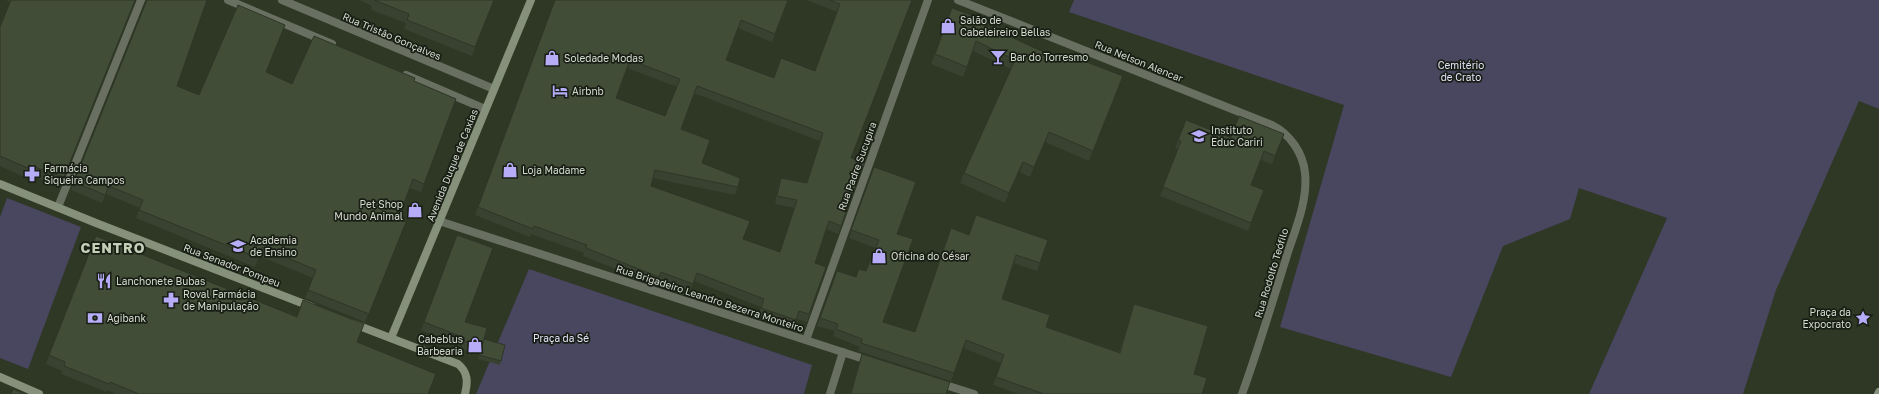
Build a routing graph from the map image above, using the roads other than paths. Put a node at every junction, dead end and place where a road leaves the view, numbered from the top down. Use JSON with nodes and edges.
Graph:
{"nodes":[{"id":1,"x":141,"y":0,"type":"edge"},
{"id":2,"x":228,"y":0,"type":"edge"},
{"id":3,"x":282,"y":0,"type":"edge"},
{"id":4,"x":531,"y":0,"type":"edge"},
{"id":5,"x":928,"y":0,"type":"edge"},
{"id":6,"x":958,"y":0,"type":"edge"},
{"id":7,"x":338,"y":47,"type":"edge"},
{"id":8,"x":397,"y":72,"type":"edge"},
{"id":9,"x":494,"y":90,"type":"junction"},
{"id":10,"x":486,"y":109,"type":"junction"},
{"id":11,"x":1301,"y":156,"type":"joint"},
{"id":12,"x":0,"y":184,"type":"edge"},
{"id":13,"x":58,"y":207,"type":"junction"},
{"id":14,"x":440,"y":221,"type":"junction"},
{"id":15,"x":322,"y":311,"type":"edge"},
{"id":16,"x":344,"y":320,"type":"edge"},
{"id":17,"x":391,"y":338,"type":"junction"},
{"id":18,"x":806,"y":340,"type":"junction"},
{"id":19,"x":843,"y":352,"type":"junction"},
{"id":20,"x":879,"y":364,"type":"edge"},
{"id":21,"x":0,"y":377,"type":"edge"},
{"id":22,"x":930,"y":380,"type":"edge"},
{"id":23,"x":35,"y":392,"type":"edge"},
{"id":24,"x":465,"y":394,"type":"edge"},
{"id":25,"x":830,"y":394,"type":"edge"},
{"id":26,"x":974,"y":394,"type":"edge"},
{"id":27,"x":1242,"y":394,"type":"edge"}],
"edges":[{"from":1,"to":13,"type":"street"},
{"from":2,"to":7,"type":"street"},
{"from":3,"to":9,"type":"street","name":"Rua Tristão Gonçalves"},
{"from":4,"to":9,"type":"main road","name":"Avenida Duque de Caxias"},
{"from":5,"to":18,"type":"street","name":"Rua Padre Sucupira"},
{"from":6,"to":11,"type":"street","name":"Rua Nelson Alencar"},
{"from":8,"to":10,"type":"street"},
{"from":9,"to":10,"type":"main road","name":"Avenida Duque de Caxias"},
{"from":10,"to":14,"type":"main road","name":"Avenida Duque de Caxias"},
{"from":11,"to":27,"type":"street","name":"Rua Rodolfo Teófilo"},
{"from":12,"to":13,"type":"main road","name":"Rua Senador Pompeu"},
{"from":13,"to":15,"type":"main road","name":"Rua Senador Pompeu"},
{"from":14,"to":17,"type":"main road","name":"Avenida Duque de Caxias"},
{"from":14,"to":18,"type":"street","name":"Rua Brigadeiro Leandro Bezerra Monteiro"},
{"from":16,"to":17,"type":"main road"},
{"from":17,"to":24,"type":"main road"},
{"from":18,"to":19,"type":"street","name":"Rua Brigadeiro Leandro Bezerra Monteiro"},
{"from":19,"to":20,"type":"street","name":"Rua Brigadeiro Leandro Bezerra Monteiro"},
{"from":19,"to":25,"type":"street"},
{"from":21,"to":23,"type":"main road"},
{"from":22,"to":26,"type":"street"}]}
